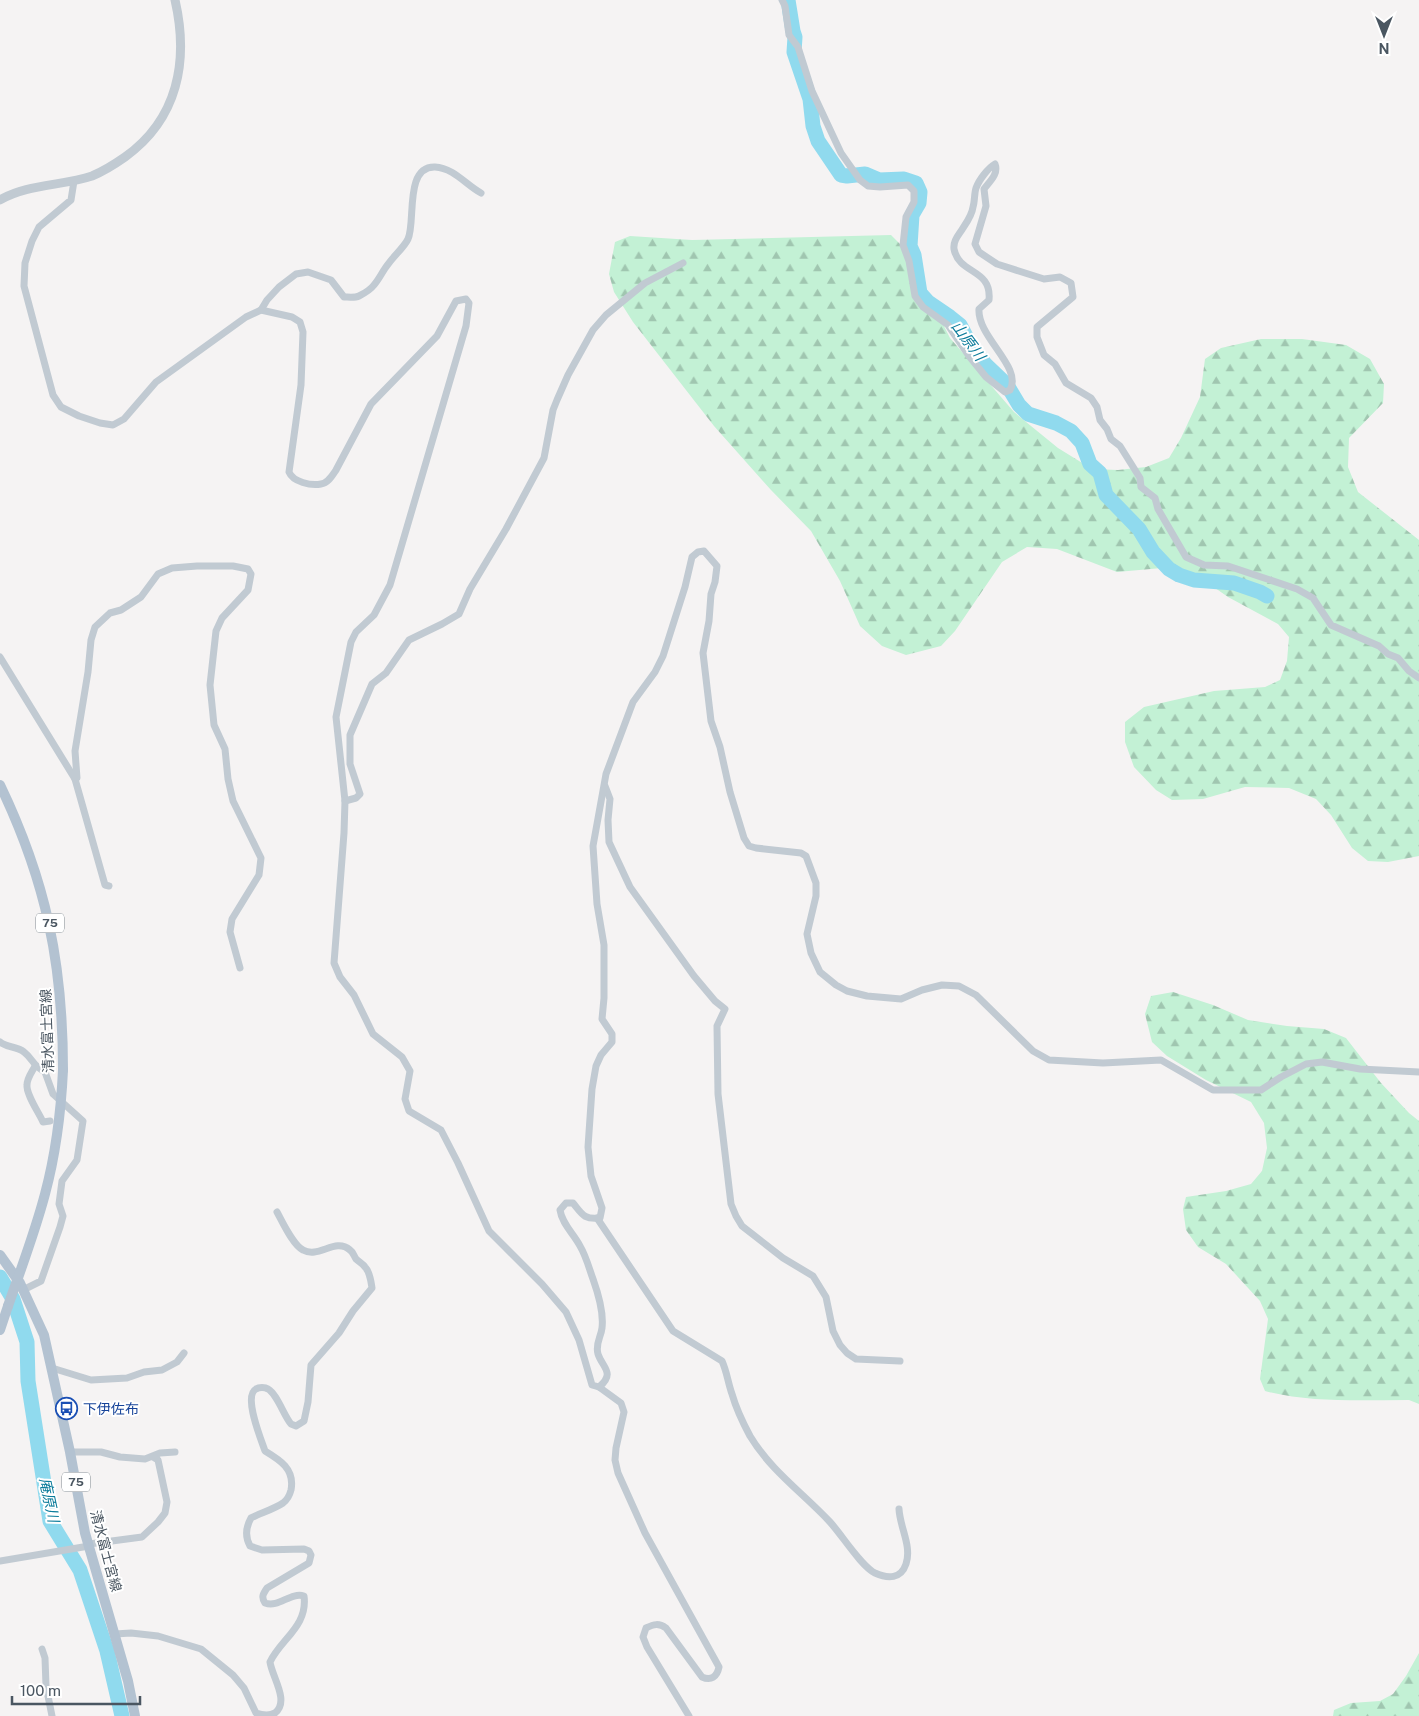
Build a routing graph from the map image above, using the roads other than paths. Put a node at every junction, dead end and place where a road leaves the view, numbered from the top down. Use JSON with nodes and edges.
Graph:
{"nodes":[{"id":1,"x":175,"y":0,"type":"edge"},
{"id":2,"x":782,"y":0,"type":"edge"},
{"id":3,"x":74,"y":181,"type":"junction"},
{"id":4,"x":481,"y":193,"type":"dead end"},
{"id":5,"x":0,"y":200,"type":"edge"},
{"id":6,"x":683,"y":263,"type":"dead end"},
{"id":7,"x":262,"y":310,"type":"junction"},
{"id":8,"x":0,"y":657,"type":"edge"},
{"id":9,"x":1419,"y":678,"type":"edge"},
{"id":10,"x":75,"y":779,"type":"junction"},
{"id":11,"x":0,"y":785,"type":"edge"},
{"id":12,"x":604,"y":786,"type":"junction"},
{"id":13,"x":345,"y":801,"type":"junction"},
{"id":14,"x":109,"y":886,"type":"dead end"},
{"id":15,"x":240,"y":968,"type":"dead end"},
{"id":16,"x":0,"y":1042,"type":"edge"},
{"id":17,"x":35,"y":1066,"type":"junction"},
{"id":18,"x":1419,"y":1072,"type":"edge"},
{"id":19,"x":50,"y":1120,"type":"dead end"},
{"id":20,"x":277,"y":1212,"type":"dead end"},
{"id":21,"x":597,"y":1218,"type":"junction"},
{"id":22,"x":0,"y":1255,"type":"edge"},
{"id":23,"x":24,"y":1290,"type":"junction"},
{"id":24,"x":8,"y":1306,"type":"junction"},
{"id":25,"x":0,"y":1318,"type":"edge"},
{"id":26,"x":0,"y":1330,"type":"edge"},
{"id":27,"x":184,"y":1353,"type":"dead end"},
{"id":28,"x":900,"y":1361,"type":"dead end"},
{"id":29,"x":52,"y":1368,"type":"junction"},
{"id":30,"x":599,"y":1387,"type":"junction"},
{"id":31,"x":70,"y":1452,"type":"junction"},
{"id":32,"x":175,"y":1452,"type":"dead end"},
{"id":33,"x":152,"y":1457,"type":"junction"},
{"id":34,"x":898,"y":1509,"type":"dead end"},
{"id":35,"x":89,"y":1545,"type":"junction"},
{"id":36,"x":0,"y":1561,"type":"edge"},
{"id":37,"x":115,"y":1634,"type":"junction"},
{"id":38,"x":42,"y":1649,"type":"dead end"},
{"id":39,"x":52,"y":1716,"type":"edge"},
{"id":40,"x":135,"y":1716,"type":"edge"},
{"id":41,"x":689,"y":1716,"type":"edge"}],
"edges":[{"from":1,"to":3,"type":"street"},
{"from":2,"to":9,"type":"street"},
{"from":3,"to":5,"type":"street"},
{"from":3,"to":7,"type":"street"},
{"from":4,"to":7,"type":"street"},
{"from":6,"to":13,"type":"street"},
{"from":7,"to":13,"type":"street"},
{"from":8,"to":10,"type":"street"},
{"from":10,"to":14,"type":"street"},
{"from":10,"to":15,"type":"street"},
{"from":11,"to":24,"type":"main road","name":"清水富士宮線","number":"75","bridge":true},
{"from":12,"to":18,"type":"street"},
{"from":12,"to":21,"type":"street"},
{"from":12,"to":28,"type":"street"},
{"from":13,"to":30,"type":"street"},
{"from":16,"to":17,"type":"street"},
{"from":17,"to":19,"type":"street"},
{"from":17,"to":23,"type":"street"},
{"from":20,"to":37,"type":"street"},
{"from":21,"to":30,"type":"street"},
{"from":21,"to":34,"type":"street"},
{"from":22,"to":23,"type":"main road","name":"清水富士宮線","number":"75"},
{"from":23,"to":29,"type":"main road","name":"清水富士宮線","number":"75"},
{"from":24,"to":25,"type":"main road","name":"清水富士宮線","number":"75"},
{"from":24,"to":26,"type":"main road","name":"清水富士宮線","number":"75"},
{"from":27,"to":29,"type":"street"},
{"from":29,"to":31,"type":"main road","name":"清水富士宮線","number":"75"},
{"from":30,"to":41,"type":"street"},
{"from":31,"to":33,"type":"street"},
{"from":31,"to":35,"type":"main road","name":"清水富士宮線","number":"75"},
{"from":32,"to":33,"type":"street"},
{"from":33,"to":35,"type":"street"},
{"from":35,"to":36,"type":"street"},
{"from":35,"to":37,"type":"main road","name":"清水富士宮線","number":"75"},
{"from":37,"to":40,"type":"main road","name":"清水富士宮線","number":"75"},
{"from":38,"to":39,"type":"street"}]}
